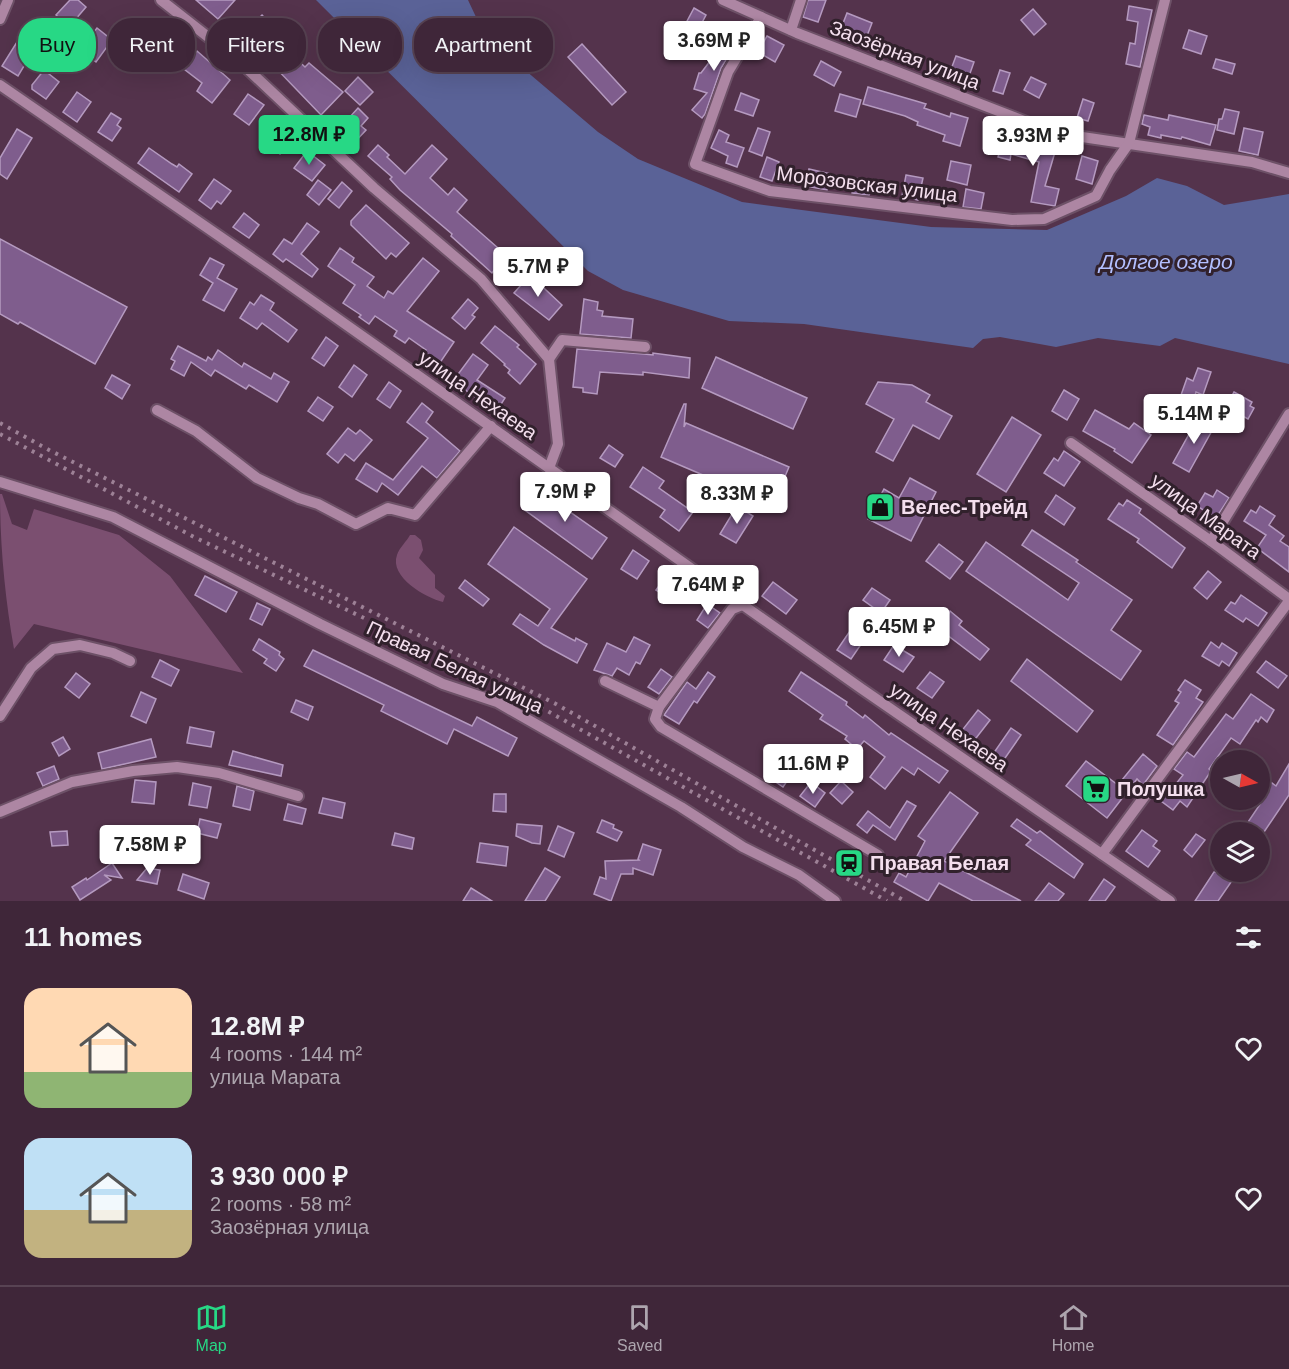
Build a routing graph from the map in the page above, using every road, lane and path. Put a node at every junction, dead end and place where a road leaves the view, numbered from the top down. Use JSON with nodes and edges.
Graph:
{"nodes":[{"id":1,"x":8,"y":0,"type":"edge"},
{"id":2,"x":161,"y":0,"type":"edge"},
{"id":3,"x":723,"y":0,"type":"edge"},
{"id":4,"x":801,"y":0,"type":"edge"},
{"id":5,"x":1165,"y":0,"type":"edge"},
{"id":6,"x":761,"y":17,"type":"junction"},
{"id":7,"x":0,"y":19,"type":"edge"},
{"id":8,"x":791,"y":30,"type":"junction"},
{"id":9,"x":0,"y":85,"type":"edge"},
{"id":10,"x":1129,"y":143,"type":"junction"},
{"id":11,"x":1289,"y":173,"type":"edge"},
{"id":12,"x":645,"y":347,"type":"dead end"},
{"id":13,"x":549,"y":358,"type":"junction"},
{"id":14,"x":157,"y":410,"type":"dead end"},
{"id":15,"x":1289,"y":414,"type":"edge"},
{"id":16,"x":491,"y":426,"type":"junction"},
{"id":17,"x":1071,"y":443,"type":"dead end"},
{"id":18,"x":549,"y":468,"type":"junction"},
{"id":19,"x":0,"y":482,"type":"edge"},
{"id":20,"x":1211,"y":541,"type":"junction"},
{"id":21,"x":1289,"y":600,"type":"edge"},
{"id":22,"x":742,"y":605,"type":"junction"},
{"id":23,"x":130,"y":661,"type":"dead end"},
{"id":24,"x":605,"y":681,"type":"dead end"},
{"id":25,"x":659,"y":707,"type":"junction"},
{"id":26,"x":0,"y":716,"type":"edge"},
{"id":27,"x":298,"y":796,"type":"dead end"},
{"id":28,"x":0,"y":812,"type":"edge"},
{"id":29,"x":1102,"y":854,"type":"junction"},
{"id":30,"x":878,"y":855,"type":"dead end"},
{"id":31,"x":835,"y":901,"type":"edge"},
{"id":32,"x":1170,"y":901,"type":"edge"}],
"edges":[{"from":1,"to":7,"type":"street"},
{"from":2,"to":13,"type":"street"},
{"from":3,"to":6,"type":"street","name":"Заозёрная улица"},
{"from":4,"to":8,"type":"street"},
{"from":5,"to":10,"type":"street"},
{"from":6,"to":8,"type":"street","name":"Заозёрная улица"},
{"from":6,"to":10,"type":"street","name":"Морозовская улица"},
{"from":8,"to":10,"type":"street","name":"Заозёрная улица"},
{"from":9,"to":16,"type":"street","name":"улица Нехаева"},
{"from":10,"to":11,"type":"street","name":"Заозёрная улица"},
{"from":12,"to":13,"type":"street"},
{"from":13,"to":18,"type":"street"},
{"from":14,"to":16,"type":"street"},
{"from":15,"to":20,"type":"street"},
{"from":16,"to":18,"type":"street","name":"улица Нехаева"},
{"from":17,"to":20,"type":"street","name":"улица Марата"},
{"from":18,"to":22,"type":"street","name":"улица Нехаева"},
{"from":19,"to":31,"type":"street","name":"Правая Белая улица"},
{"from":20,"to":21,"type":"street","name":"улица Марата"},
{"from":21,"to":29,"type":"street"},
{"from":22,"to":25,"type":"street"},
{"from":22,"to":29,"type":"street","name":"улица Нехаева"},
{"from":23,"to":26,"type":"street"},
{"from":24,"to":25,"type":"street"},
{"from":25,"to":30,"type":"street"},
{"from":27,"to":28,"type":"street"},
{"from":29,"to":32,"type":"street","name":"улица Нехаева"}]}
